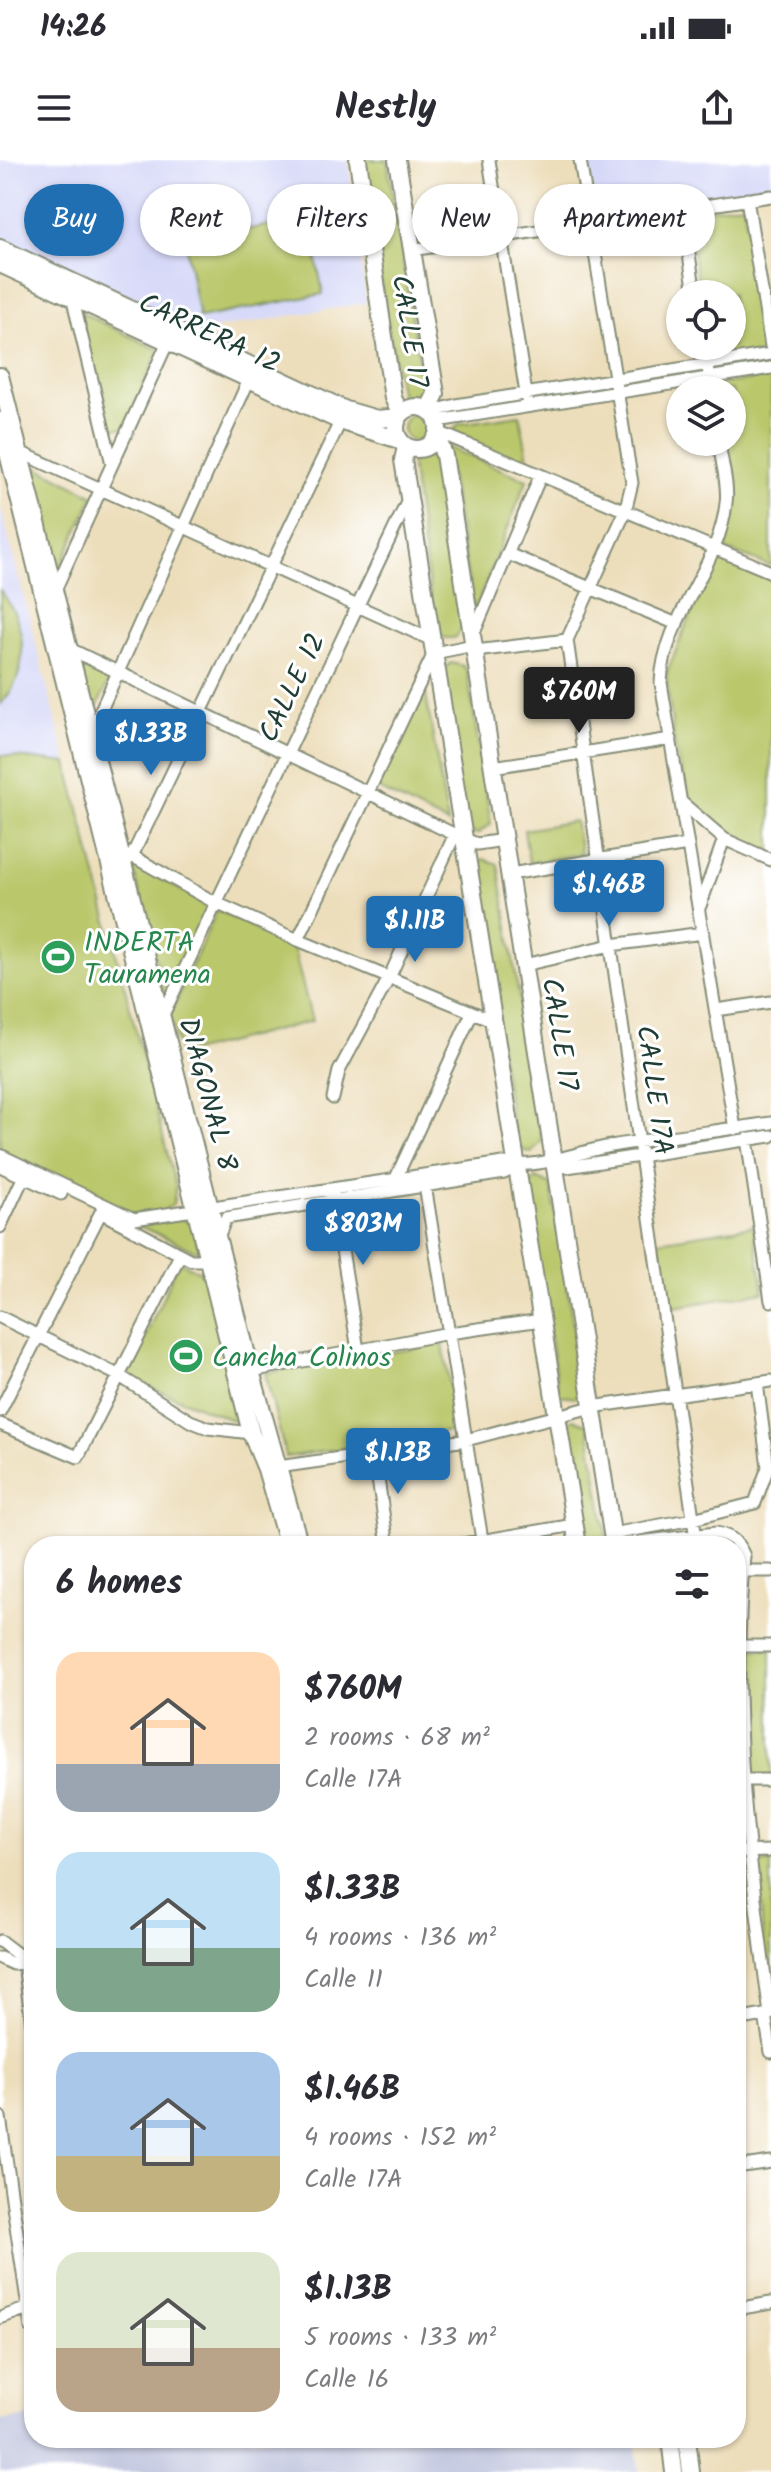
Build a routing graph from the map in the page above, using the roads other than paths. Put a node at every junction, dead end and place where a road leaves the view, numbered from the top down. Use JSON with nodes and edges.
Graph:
{"nodes":[{"id":1,"x":358,"y":160,"type":"edge"},
{"id":2,"x":397,"y":160,"type":"edge"},
{"id":3,"x":489,"y":160,"type":"edge"},
{"id":4,"x":580,"y":160,"type":"edge"},
{"id":5,"x":493,"y":184,"type":"edge"},
{"id":6,"x":584,"y":184,"type":"edge"},
{"id":7,"x":771,"y":196,"type":"edge"},
{"id":8,"x":747,"y":199,"type":"junction"},
{"id":9,"x":715,"y":203,"type":"edge"},
{"id":10,"x":0,"y":248,"type":"edge"},
{"id":11,"x":411,"y":250,"type":"joint"},
{"id":12,"x":504,"y":256,"type":"edge"},
{"id":13,"x":596,"y":256,"type":"edge"},
{"id":14,"x":689,"y":256,"type":"edge"},
{"id":15,"x":0,"y":264,"type":"edge"},
{"id":16,"x":693,"y":280,"type":"edge"},
{"id":17,"x":73,"y":290,"type":"junction"},
{"id":18,"x":170,"y":335,"type":"junction"},
{"id":19,"x":771,"y":346,"type":"edge"},
{"id":20,"x":771,"y":354,"type":"edge"},
{"id":21,"x":706,"y":360,"type":"edge"},
{"id":22,"x":706,"y":364,"type":"junction"},
{"id":23,"x":771,"y":368,"type":"edge"},
{"id":24,"x":252,"y":373,"type":"junction"},
{"id":25,"x":0,"y":376,"type":"edge"},
{"id":26,"x":709,"y":376,"type":"edge"},
{"id":27,"x":741,"y":376,"type":"edge"},
{"id":28,"x":666,"y":385,"type":"edge"},
{"id":29,"x":617,"y":386,"type":"junction"},
{"id":30,"x":527,"y":400,"type":"junction"},
{"id":31,"x":400,"y":415,"type":"junction"},
{"id":32,"x":343,"y":416,"type":"junction"},
{"id":33,"x":0,"y":421,"type":"edge"},
{"id":34,"x":101,"y":422,"type":"junction"},
{"id":35,"x":434,"y":422,"type":"junction"},
{"id":36,"x":127,"y":431,"type":"junction"},
{"id":37,"x":403,"y":443,"type":"junction"},
{"id":38,"x":16,"y":454,"type":"junction"},
{"id":39,"x":721,"y":456,"type":"edge"},
{"id":40,"x":112,"y":464,"type":"junction"},
{"id":41,"x":540,"y":477,"type":"junction"},
{"id":42,"x":101,"y":487,"type":"junction"},
{"id":43,"x":410,"y":497,"type":"junction"},
{"id":44,"x":625,"y":512,"type":"junction"},
{"id":45,"x":183,"y":527,"type":"junction"},
{"id":46,"x":713,"y":549,"type":"junction"},
{"id":47,"x":508,"y":554,"type":"junction"},
{"id":48,"x":271,"y":567,"type":"junction"},
{"id":49,"x":771,"y":572,"type":"edge"},
{"id":50,"x":56,"y":588,"type":"junction"},
{"id":51,"x":592,"y":588,"type":"junction"},
{"id":52,"x":358,"y":604,"type":"junction"},
{"id":53,"x":677,"y":624,"type":"junction"},
{"id":54,"x":567,"y":640,"type":"junction"},
{"id":55,"x":474,"y":644,"type":"junction"},
{"id":56,"x":433,"y":647,"type":"junction"},
{"id":57,"x":65,"y":651,"type":"junction"},
{"id":58,"x":118,"y":672,"type":"junction"},
{"id":59,"x":201,"y":712,"type":"junction"},
{"id":60,"x":85,"y":732,"type":"junction"},
{"id":61,"x":671,"y":739,"type":"junction"},
{"id":62,"x":583,"y":752,"type":"junction"},
{"id":63,"x":286,"y":753,"type":"junction"},
{"id":64,"x":493,"y":767,"type":"junction"},
{"id":65,"x":370,"y":791,"type":"junction"},
{"id":66,"x":681,"y":802,"type":"junction"},
{"id":67,"x":460,"y":836,"type":"junction"},
{"id":68,"x":724,"y":839,"type":"junction"},
{"id":69,"x":504,"y":840,"type":"junction"},
{"id":70,"x":688,"y":845,"type":"junction"},
{"id":71,"x":599,"y":860,"type":"junction"},
{"id":72,"x":771,"y":860,"type":"edge"},
{"id":73,"x":124,"y":863,"type":"junction"},
{"id":74,"x":510,"y":874,"type":"junction"},
{"id":75,"x":214,"y":902,"type":"junction"},
{"id":76,"x":699,"y":910,"type":"junction"},
{"id":77,"x":703,"y":933,"type":"junction"},
{"id":78,"x":298,"y":940,"type":"junction"},
{"id":79,"x":611,"y":945,"type":"junction"},
{"id":80,"x":524,"y":965,"type":"junction"},
{"id":81,"x":389,"y":978,"type":"junction"},
{"id":82,"x":771,"y":1002,"type":"edge"},
{"id":83,"x":716,"y":1010,"type":"junction"},
{"id":84,"x":472,"y":1013,"type":"junction"},
{"id":85,"x":155,"y":1019,"type":"junction"},
{"id":86,"x":494,"y":1021,"type":"junction"},
{"id":87,"x":333,"y":1098,"type":"dead end"},
{"id":88,"x":771,"y":1123,"type":"edge"},
{"id":89,"x":735,"y":1129,"type":"junction"},
{"id":90,"x":771,"y":1136,"type":"edge"},
{"id":91,"x":747,"y":1139,"type":"junction"},
{"id":92,"x":639,"y":1141,"type":"junction"},
{"id":93,"x":0,"y":1155,"type":"edge"},
{"id":94,"x":641,"y":1156,"type":"junction"},
{"id":95,"x":555,"y":1161,"type":"junction"},
{"id":96,"x":0,"y":1166,"type":"edge"},
{"id":97,"x":518,"y":1166,"type":"junction"},
{"id":98,"x":24,"y":1176,"type":"junction"},
{"id":99,"x":395,"y":1180,"type":"junction"},
{"id":100,"x":424,"y":1181,"type":"junction"},
{"id":101,"x":333,"y":1195,"type":"junction"},
{"id":102,"x":204,"y":1208,"type":"junction"},
{"id":103,"x":102,"y":1210,"type":"junction"},
{"id":104,"x":0,"y":1227,"type":"edge"},
{"id":105,"x":219,"y":1238,"type":"junction"},
{"id":106,"x":180,"y":1255,"type":"junction"},
{"id":107,"x":208,"y":1257,"type":"junction"},
{"id":108,"x":768,"y":1268,"type":"edge"},
{"id":109,"x":771,"y":1301,"type":"edge"},
{"id":110,"x":0,"y":1317,"type":"edge"},
{"id":111,"x":542,"y":1320,"type":"junction"},
{"id":112,"x":449,"y":1333,"type":"junction"},
{"id":113,"x":38,"y":1335,"type":"junction"},
{"id":114,"x":358,"y":1350,"type":"junction"},
{"id":115,"x":251,"y":1371,"type":"junction"},
{"id":116,"x":118,"y":1375,"type":"junction"},
{"id":117,"x":771,"y":1381,"type":"edge"},
{"id":118,"x":757,"y":1383,"type":"junction"},
{"id":119,"x":675,"y":1395,"type":"junction"},
{"id":120,"x":592,"y":1407,"type":"junction"},
{"id":121,"x":0,"y":1411,"type":"edge"},
{"id":122,"x":557,"y":1416,"type":"junction"},
{"id":123,"x":0,"y":1424,"type":"edge"},
{"id":124,"x":251,"y":1433,"type":"junction"},
{"id":125,"x":466,"y":1440,"type":"junction"},
{"id":126,"x":768,"y":1449,"type":"edge"},
{"id":127,"x":374,"y":1452,"type":"junction"},
{"id":128,"x":278,"y":1467,"type":"junction"},
{"id":129,"x":769,"y":1467,"type":"edge"},
{"id":130,"x":693,"y":1519,"type":"junction"},
{"id":131,"x":574,"y":1525,"type":"junction"},
{"id":132,"x":285,"y":1536,"type":"edge"},
{"id":133,"x":297,"y":1536,"type":"edge"},
{"id":134,"x":387,"y":1536,"type":"edge"},
{"id":135,"x":482,"y":1536,"type":"edge"},
{"id":136,"x":518,"y":1536,"type":"edge"},
{"id":137,"x":576,"y":1536,"type":"edge"},
{"id":138,"x":612,"y":1536,"type":"edge"},
{"id":139,"x":634,"y":1536,"type":"edge"},
{"id":140,"x":695,"y":1536,"type":"edge"},
{"id":141,"x":746,"y":1571,"type":"edge"},
{"id":142,"x":771,"y":1571,"type":"edge"},
{"id":143,"x":746,"y":1646,"type":"edge"},
{"id":144,"x":771,"y":1646,"type":"edge"},
{"id":145,"x":746,"y":1780,"type":"edge"},
{"id":146,"x":771,"y":1780,"type":"edge"},
{"id":147,"x":746,"y":1851,"type":"edge"},
{"id":148,"x":771,"y":1851,"type":"edge"},
{"id":149,"x":746,"y":1875,"type":"edge"},
{"id":150,"x":0,"y":1941,"type":"edge"},
{"id":151,"x":24,"y":1957,"type":"edge"},
{"id":152,"x":0,"y":1958,"type":"edge"},
{"id":153,"x":24,"y":1963,"type":"edge"},
{"id":154,"x":769,"y":2015,"type":"edge"},
{"id":155,"x":746,"y":2018,"type":"edge"},
{"id":156,"x":771,"y":2052,"type":"edge"},
{"id":157,"x":0,"y":2117,"type":"edge"},
{"id":158,"x":771,"y":2162,"type":"edge"},
{"id":159,"x":746,"y":2166,"type":"edge"},
{"id":160,"x":4,"y":2176,"type":"edge"},
{"id":161,"x":24,"y":2286,"type":"edge"},
{"id":162,"x":771,"y":2303,"type":"edge"},
{"id":163,"x":746,"y":2307,"type":"edge"},
{"id":164,"x":24,"y":2309,"type":"edge"},
{"id":165,"x":0,"y":2318,"type":"edge"},
{"id":166,"x":671,"y":2448,"type":"edge"},
{"id":167,"x":688,"y":2448,"type":"edge"},
{"id":168,"x":674,"y":2472,"type":"edge"},
{"id":169,"x":691,"y":2472,"type":"edge"}],
"edges":[{"from":1,"to":31,"type":"street","name":"CALLE 17"},
{"from":2,"to":11,"type":"street","name":"CALLE 17"},
{"from":3,"to":5,"type":"street"},
{"from":4,"to":6,"type":"street"},
{"from":7,"to":8,"type":"street"},
{"from":8,"to":9,"type":"street"},
{"from":8,"to":19,"type":"street"},
{"from":10,"to":17,"type":"street","name":"CARRERA 12"},
{"from":11,"to":35,"type":"street","name":"CALLE 17"},
{"from":12,"to":30,"type":"street"},
{"from":13,"to":29,"type":"street"},
{"from":14,"to":16,"type":"street"},
{"from":15,"to":17,"type":"street","name":"CARRERA 12"},
{"from":17,"to":18,"type":"street","name":"CARRERA 12"},
{"from":17,"to":34,"type":"street"},
{"from":18,"to":24,"type":"street","name":"CARRERA 12"},
{"from":18,"to":36,"type":"street"},
{"from":20,"to":22,"type":"street"},
{"from":21,"to":22,"type":"street"},
{"from":22,"to":26,"type":"street"},
{"from":22,"to":29,"type":"street"},
{"from":23,"to":27,"type":"street"},
{"from":24,"to":32,"type":"street","name":"CARRERA 12"},
{"from":24,"to":45,"type":"street"},
{"from":25,"to":38,"type":"street","name":"DIAGONAL 8"},
{"from":28,"to":29,"type":"street"},
{"from":29,"to":30,"type":"street"},
{"from":29,"to":44,"type":"street"},
{"from":30,"to":35,"type":"street"},
{"from":31,"to":32,"type":"street","name":"CARRERA 12"},
{"from":31,"to":35,"type":"street"},
{"from":31,"to":37,"type":"street"},
{"from":32,"to":37,"type":"street","name":"CARRERA 12"},
{"from":32,"to":48,"type":"street"},
{"from":33,"to":38,"type":"street","name":"DIAGONAL 8"},
{"from":34,"to":36,"type":"street"},
{"from":34,"to":40,"type":"street"},
{"from":35,"to":37,"type":"street"},
{"from":35,"to":41,"type":"street"},
{"from":35,"to":55,"type":"street","name":"CALLE 17"},
{"from":36,"to":40,"type":"street"},
{"from":37,"to":43,"type":"street"},
{"from":38,"to":42,"type":"street"},
{"from":38,"to":50,"type":"street","name":"DIAGONAL 8"},
{"from":38,"to":57,"type":"street","name":"DIAGONAL 8"},
{"from":39,"to":46,"type":"street"},
{"from":40,"to":42,"type":"street"},
{"from":41,"to":44,"type":"street"},
{"from":41,"to":47,"type":"street"},
{"from":42,"to":45,"type":"street"},
{"from":42,"to":50,"type":"street"},
{"from":43,"to":52,"type":"street","name":"CALLE 12"},
{"from":43,"to":56,"type":"street"},
{"from":44,"to":46,"type":"street"},
{"from":44,"to":51,"type":"street"},
{"from":45,"to":48,"type":"street"},
{"from":45,"to":58,"type":"street"},
{"from":46,"to":49,"type":"street"},
{"from":46,"to":53,"type":"street"},
{"from":47,"to":51,"type":"street"},
{"from":47,"to":55,"type":"street"},
{"from":48,"to":52,"type":"street"},
{"from":48,"to":59,"type":"street"},
{"from":50,"to":57,"type":"street","name":"DIAGONAL 8"},
{"from":51,"to":53,"type":"street"},
{"from":51,"to":54,"type":"street"},
{"from":52,"to":56,"type":"street"},
{"from":52,"to":63,"type":"street","name":"CALLE 12"},
{"from":53,"to":61,"type":"street"},
{"from":54,"to":55,"type":"street"},
{"from":54,"to":62,"type":"street","name":"CALLE 17A"},
{"from":55,"to":56,"type":"street"},
{"from":55,"to":64,"type":"street","name":"CALLE 17"},
{"from":56,"to":65,"type":"street"},
{"from":56,"to":67,"type":"street"},
{"from":57,"to":58,"type":"street"},
{"from":57,"to":60,"type":"street","name":"DIAGONAL 8"},
{"from":58,"to":59,"type":"street"},
{"from":58,"to":60,"type":"street"},
{"from":59,"to":63,"type":"street"},
{"from":59,"to":73,"type":"street"},
{"from":60,"to":73,"type":"street","name":"DIAGONAL 8"},
{"from":61,"to":62,"type":"street"},
{"from":61,"to":66,"type":"street"},
{"from":62,"to":64,"type":"street"},
{"from":62,"to":71,"type":"street","name":"CALLE 17A"},
{"from":63,"to":65,"type":"street"},
{"from":63,"to":75,"type":"street","name":"CALLE 12"},
{"from":64,"to":69,"type":"street","name":"CALLE 17"},
{"from":65,"to":67,"type":"street"},
{"from":65,"to":78,"type":"street"},
{"from":66,"to":68,"type":"street"},
{"from":66,"to":70,"type":"street"},
{"from":67,"to":69,"type":"street"},
{"from":67,"to":81,"type":"street"},
{"from":67,"to":86,"type":"street"},
{"from":68,"to":72,"type":"street"},
{"from":68,"to":76,"type":"street"},
{"from":69,"to":74,"type":"street","name":"CALLE 17"},
{"from":70,"to":71,"type":"street"},
{"from":70,"to":76,"type":"street"},
{"from":71,"to":74,"type":"street"},
{"from":71,"to":79,"type":"street","name":"CALLE 17A"},
{"from":73,"to":75,"type":"street"},
{"from":73,"to":85,"type":"street","name":"DIAGONAL 8"},
{"from":74,"to":80,"type":"street","name":"CALLE 17"},
{"from":75,"to":78,"type":"street"},
{"from":75,"to":85,"type":"street","name":"CALLE 12"},
{"from":76,"to":77,"type":"street"},
{"from":77,"to":79,"type":"street"},
{"from":77,"to":83,"type":"street"},
{"from":78,"to":81,"type":"street"},
{"from":79,"to":80,"type":"street"},
{"from":79,"to":92,"type":"street","name":"CALLE 17A"},
{"from":80,"to":95,"type":"street","name":"CALLE 17"},
{"from":81,"to":84,"type":"street"},
{"from":81,"to":87,"type":"street"},
{"from":82,"to":83,"type":"street"},
{"from":83,"to":89,"type":"street"},
{"from":84,"to":86,"type":"street"},
{"from":84,"to":99,"type":"street"},
{"from":85,"to":102,"type":"street","name":"DIAGONAL 8"},
{"from":86,"to":97,"type":"street"},
{"from":88,"to":89,"type":"street"},
{"from":89,"to":92,"type":"street"},
{"from":90,"to":91,"type":"street"},
{"from":91,"to":94,"type":"street"},
{"from":91,"to":108,"type":"street"},
{"from":92,"to":94,"type":"street","name":"CALLE 17A"},
{"from":92,"to":95,"type":"street"},
{"from":93,"to":103,"type":"street"},
{"from":94,"to":95,"type":"street"},
{"from":94,"to":119,"type":"street","name":"CALLE 17A"},
{"from":95,"to":97,"type":"street"},
{"from":95,"to":120,"type":"street","name":"CALLE 17"},
{"from":96,"to":98,"type":"street"},
{"from":97,"to":100,"type":"street"},
{"from":97,"to":111,"type":"street"},
{"from":98,"to":103,"type":"street"},
{"from":98,"to":104,"type":"street"},
{"from":99,"to":100,"type":"street"},
{"from":99,"to":101,"type":"street"},
{"from":100,"to":101,"type":"street"},
{"from":100,"to":112,"type":"street"},
{"from":101,"to":102,"type":"street"},
{"from":101,"to":105,"type":"street"},
{"from":101,"to":114,"type":"street"},
{"from":102,"to":103,"type":"street"},
{"from":102,"to":105,"type":"street","name":"DIAGONAL 8"},
{"from":102,"to":107,"type":"street","name":"DIAGONAL 8"},
{"from":103,"to":106,"type":"street"},
{"from":103,"to":113,"type":"street"},
{"from":105,"to":107,"type":"street"},
{"from":105,"to":115,"type":"street","name":"DIAGONAL 8"},
{"from":106,"to":107,"type":"street"},
{"from":106,"to":116,"type":"street"},
{"from":107,"to":124,"type":"street","name":"DIAGONAL 8"},
{"from":108,"to":109,"type":"street"},
{"from":110,"to":113,"type":"street"},
{"from":111,"to":112,"type":"street"},
{"from":111,"to":122,"type":"street"},
{"from":112,"to":114,"type":"street"},
{"from":112,"to":125,"type":"street"},
{"from":113,"to":116,"type":"street"},
{"from":113,"to":121,"type":"street"},
{"from":114,"to":115,"type":"street"},
{"from":115,"to":128,"type":"street","name":"DIAGONAL 8"},
{"from":116,"to":123,"type":"street"},
{"from":116,"to":124,"type":"street"},
{"from":117,"to":118,"type":"street"},
{"from":118,"to":119,"type":"street"},
{"from":118,"to":126,"type":"street"},
{"from":119,"to":120,"type":"street"},
{"from":119,"to":130,"type":"street","name":"CALLE 17A"},
{"from":120,"to":122,"type":"street"},
{"from":120,"to":138,"type":"street","name":"CALLE 17"},
{"from":122,"to":125,"type":"street"},
{"from":122,"to":131,"type":"street"},
{"from":124,"to":132,"type":"street","name":"DIAGONAL 8"},
{"from":125,"to":127,"type":"street"},
{"from":125,"to":135,"type":"street"},
{"from":126,"to":129,"type":"street"},
{"from":127,"to":128,"type":"street"},
{"from":127,"to":134,"type":"street"},
{"from":128,"to":133,"type":"street","name":"DIAGONAL 8"},
{"from":129,"to":130,"type":"street"},
{"from":130,"to":139,"type":"street"},
{"from":130,"to":140,"type":"street","name":"CALLE 17A"},
{"from":131,"to":136,"type":"street"},
{"from":131,"to":137,"type":"street"},
{"from":141,"to":142,"type":"street"},
{"from":143,"to":144,"type":"street"},
{"from":145,"to":146,"type":"street"},
{"from":147,"to":148,"type":"street"},
{"from":149,"to":154,"type":"street"},
{"from":150,"to":151,"type":"street"},
{"from":152,"to":153,"type":"street"},
{"from":154,"to":155,"type":"street"},
{"from":154,"to":156,"type":"street"},
{"from":157,"to":160,"type":"street"},
{"from":158,"to":159,"type":"street"},
{"from":160,"to":161,"type":"street"},
{"from":162,"to":163,"type":"street"},
{"from":164,"to":165,"type":"street"},
{"from":166,"to":168,"type":"street"},
{"from":167,"to":169,"type":"street"}]}
